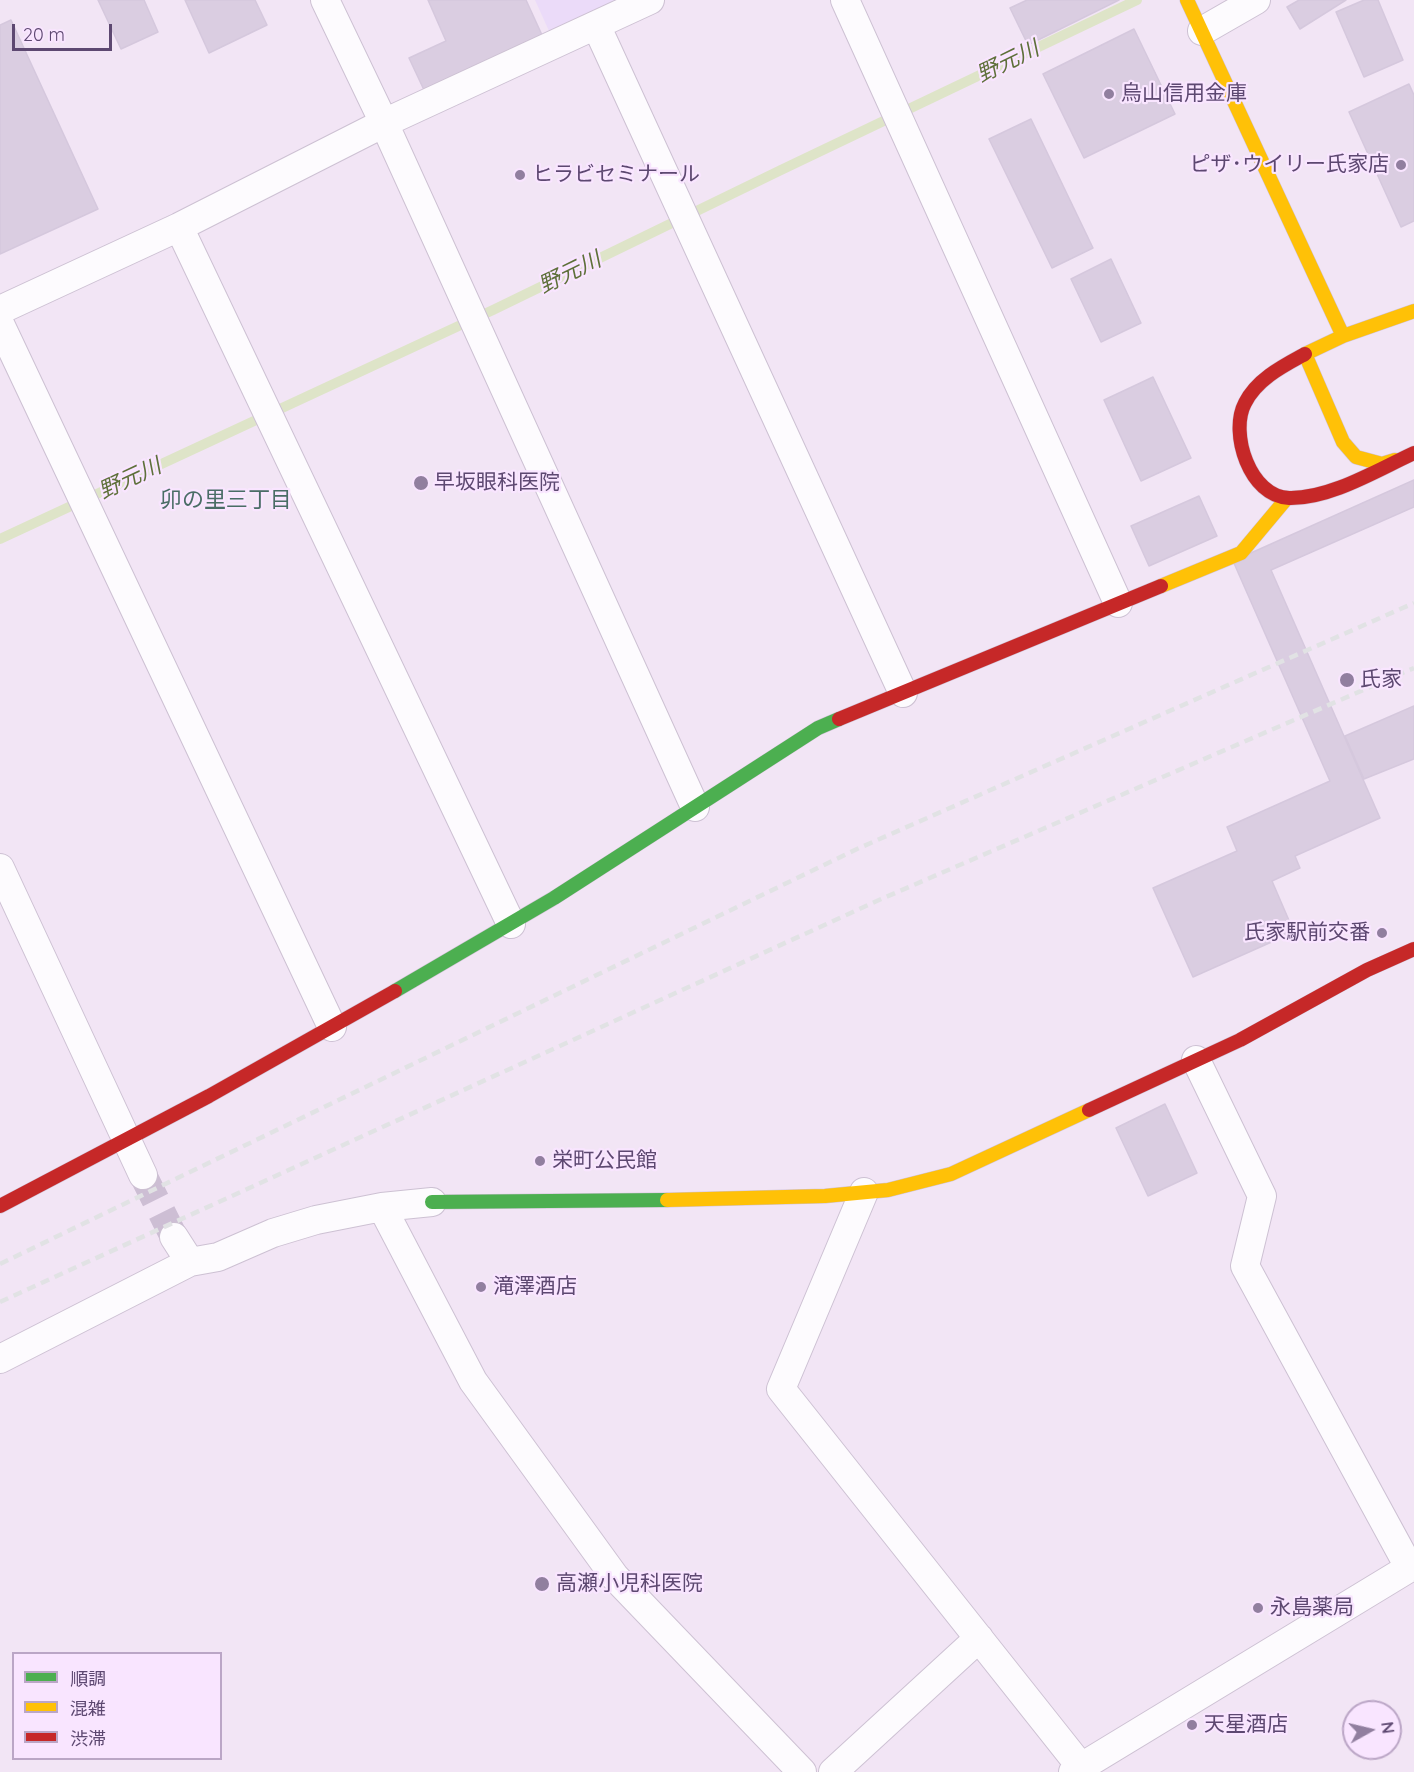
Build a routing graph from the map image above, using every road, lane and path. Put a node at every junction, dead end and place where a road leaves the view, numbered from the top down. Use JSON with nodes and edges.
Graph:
{"nodes":[{"id":1,"x":325,"y":0,"type":"edge"},
{"id":2,"x":650,"y":0,"type":"edge"},
{"id":3,"x":845,"y":0,"type":"edge"},
{"id":4,"x":1187,"y":0,"type":"edge"},
{"id":5,"x":1256,"y":0,"type":"edge"},
{"id":6,"x":596,"y":25,"type":"junction"},
{"id":7,"x":1202,"y":31,"type":"junction"},
{"id":8,"x":384,"y":123,"type":"junction"},
{"id":9,"x":178,"y":227,"type":"junction"},
{"id":10,"x":0,"y":310,"type":"edge"},
{"id":11,"x":1414,"y":310,"type":"edge"},
{"id":12,"x":0,"y":324,"type":"edge"},
{"id":13,"x":1343,"y":336,"type":"junction"},
{"id":14,"x":1305,"y":354,"type":"junction"},
{"id":15,"x":1413,"y":453,"type":"edge"},
{"id":16,"x":1287,"y":498,"type":"junction"},
{"id":17,"x":1119,"y":603,"type":"junction"},
{"id":18,"x":903,"y":693,"type":"junction"},
{"id":19,"x":695,"y":807,"type":"junction"},
{"id":20,"x":0,"y":868,"type":"edge"},
{"id":21,"x":511,"y":924,"type":"junction"},
{"id":22,"x":1414,"y":949,"type":"edge"},
{"id":23,"x":332,"y":1027,"type":"junction"},
{"id":24,"x":1196,"y":1060,"type":"junction"},
{"id":25,"x":127,"y":1140,"type":"junction"},
{"id":26,"x":144,"y":1175,"type":"tunnel mouth"},
{"id":27,"x":864,"y":1192,"type":"junction"},
{"id":28,"x":432,"y":1202,"type":"joint"},
{"id":29,"x":0,"y":1206,"type":"edge"},
{"id":30,"x":382,"y":1207,"type":"junction"},
{"id":31,"x":174,"y":1237,"type":"tunnel mouth"},
{"id":32,"x":190,"y":1262,"type":"junction"},
{"id":33,"x":0,"y":1359,"type":"edge"},
{"id":34,"x":1411,"y":1566,"type":"edge"},
{"id":35,"x":979,"y":1638,"type":"junction"},
{"id":36,"x":1077,"y":1769,"type":"edge"},
{"id":37,"x":802,"y":1772,"type":"edge"},
{"id":38,"x":833,"y":1772,"type":"edge"}],
"edges":[{"from":1,"to":8,"type":"street"},
{"from":2,"to":6,"type":"street"},
{"from":3,"to":17,"type":"street"},
{"from":4,"to":7,"type":"street"},
{"from":5,"to":7,"type":"street"},
{"from":6,"to":8,"type":"street"},
{"from":6,"to":18,"type":"street"},
{"from":7,"to":13,"type":"street"},
{"from":8,"to":9,"type":"street"},
{"from":8,"to":19,"type":"street"},
{"from":9,"to":10,"type":"street"},
{"from":9,"to":21,"type":"street"},
{"from":11,"to":13,"type":"street"},
{"from":12,"to":23,"type":"street"},
{"from":13,"to":14,"type":"street"},
{"from":14,"to":15,"type":"street"},
{"from":14,"to":16,"type":"street"},
{"from":15,"to":16,"type":"street"},
{"from":16,"to":17,"type":"street"},
{"from":17,"to":18,"type":"street"},
{"from":18,"to":19,"type":"street"},
{"from":19,"to":21,"type":"street"},
{"from":20,"to":25,"type":"street"},
{"from":21,"to":23,"type":"street"},
{"from":22,"to":24,"type":"street"},
{"from":23,"to":25,"type":"street"},
{"from":24,"to":27,"type":"street"},
{"from":24,"to":34,"type":"street"},
{"from":25,"to":26,"type":"street"},
{"from":25,"to":29,"type":"street"},
{"from":27,"to":28,"type":"street"},
{"from":27,"to":35,"type":"street"},
{"from":28,"to":30,"type":"street"},
{"from":30,"to":32,"type":"street"},
{"from":30,"to":37,"type":"street"},
{"from":31,"to":32,"type":"street"},
{"from":32,"to":33,"type":"street"},
{"from":34,"to":36,"type":"street"},
{"from":35,"to":36,"type":"street"},
{"from":35,"to":38,"type":"street"}]}
